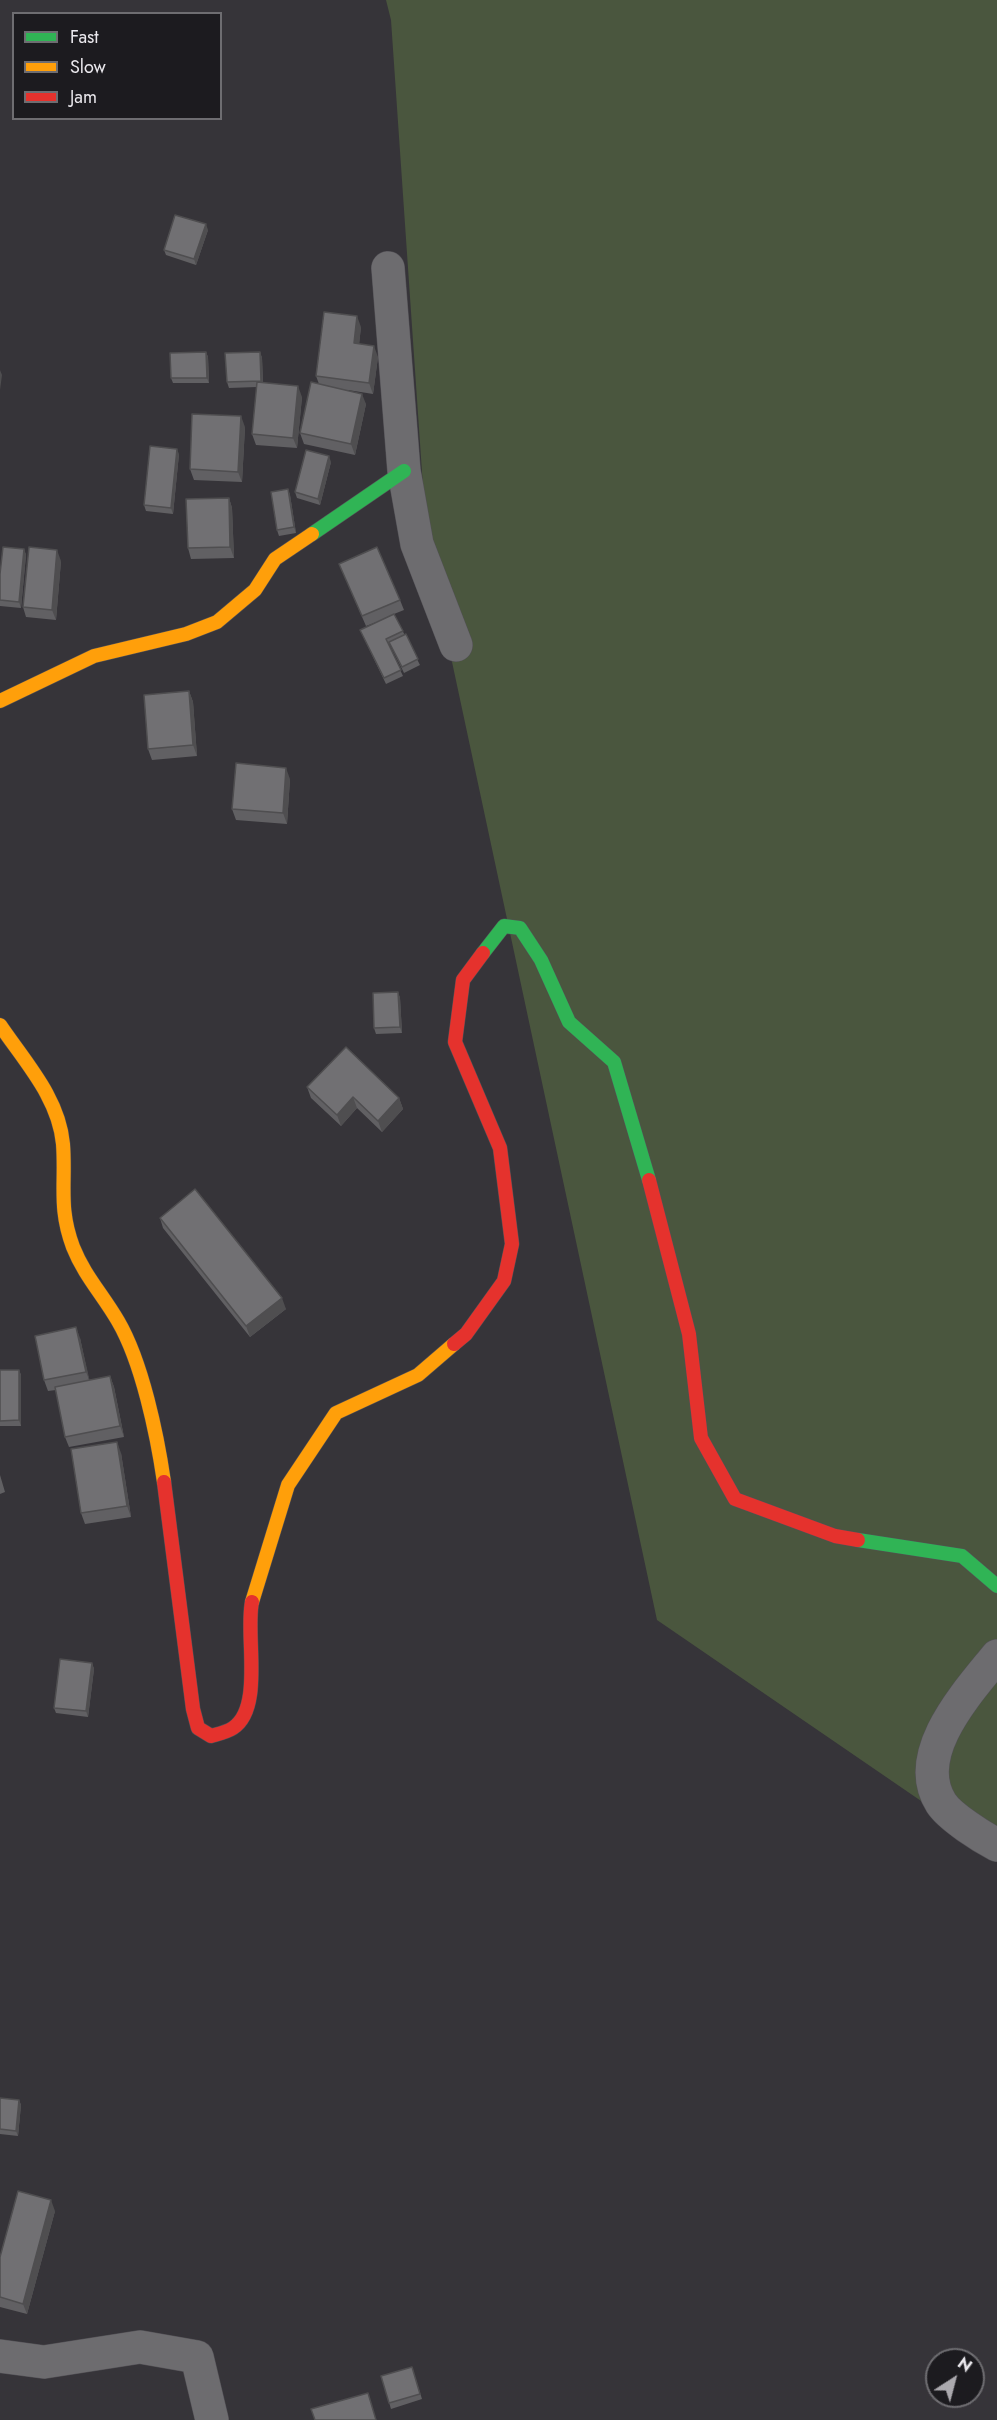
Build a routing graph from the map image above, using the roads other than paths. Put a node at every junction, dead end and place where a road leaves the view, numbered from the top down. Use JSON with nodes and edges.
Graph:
{"nodes":[{"id":1,"x":388,"y":268,"type":"dead end"},
{"id":2,"x":404,"y":471,"type":"junction"},
{"id":3,"x":456,"y":645,"type":"dead end"},
{"id":4,"x":0,"y":701,"type":"edge"},
{"id":5,"x":0,"y":1025,"type":"edge"},
{"id":6,"x":997,"y":1587,"type":"edge"},
{"id":7,"x":997,"y":1656,"type":"edge"},
{"id":8,"x":997,"y":1845,"type":"edge"},
{"id":9,"x":0,"y":2356,"type":"edge"},
{"id":10,"x":212,"y":2420,"type":"edge"}],
"edges":[{"from":1,"to":2,"type":"street"},
{"from":2,"to":3,"type":"street"},
{"from":2,"to":4,"type":"street"},
{"from":5,"to":6,"type":"street"},
{"from":7,"to":8,"type":"street"},
{"from":9,"to":10,"type":"street"}]}
